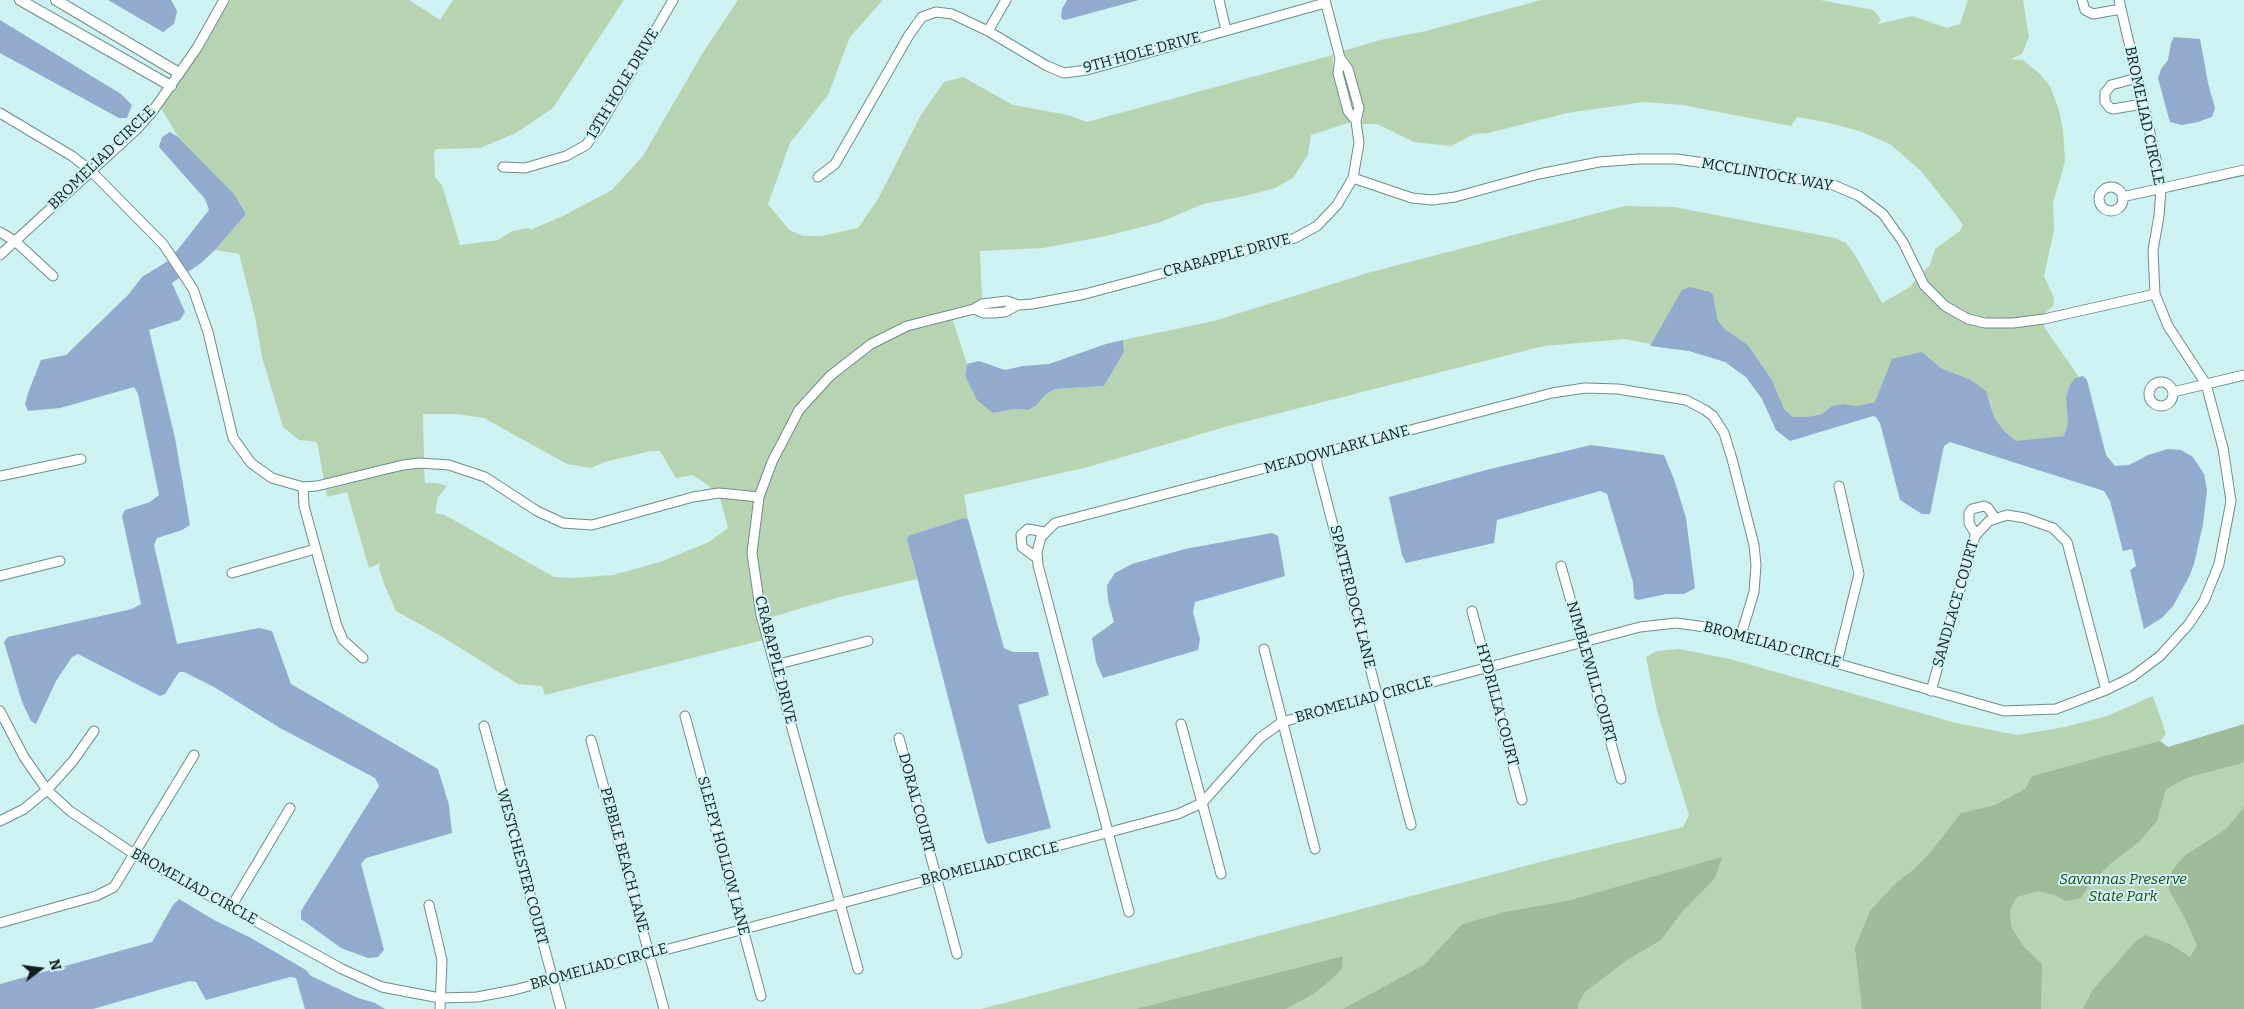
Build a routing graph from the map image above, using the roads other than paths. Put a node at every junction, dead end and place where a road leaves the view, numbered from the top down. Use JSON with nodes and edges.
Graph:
{"nodes":[{"id":1,"x":20,"y":0,"type":"edge"},
{"id":2,"x":56,"y":0,"type":"edge"},
{"id":3,"x":224,"y":0,"type":"edge"},
{"id":4,"x":673,"y":0,"type":"edge"},
{"id":5,"x":1006,"y":0,"type":"edge"},
{"id":6,"x":1219,"y":0,"type":"edge"},
{"id":7,"x":2082,"y":0,"type":"edge"},
{"id":8,"x":1325,"y":2,"type":"edge"},
{"id":9,"x":2120,"y":5,"type":"edge"},
{"id":10,"x":1226,"y":30,"type":"junction"},
{"id":11,"x":988,"y":31,"type":"junction"},
{"id":12,"x":179,"y":74,"type":"junction"},
{"id":13,"x":2137,"y":78,"type":"junction"},
{"id":14,"x":171,"y":86,"type":"junction"},
{"id":15,"x":2143,"y":104,"type":"junction"},
{"id":16,"x":0,"y":113,"type":"edge"},
{"id":17,"x":503,"y":167,"type":"dead end"},
{"id":18,"x":90,"y":170,"type":"junction"},
{"id":19,"x":2244,"y":170,"type":"edge"},
{"id":20,"x":818,"y":177,"type":"dead end"},
{"id":21,"x":1353,"y":178,"type":"junction"},
{"id":22,"x":2161,"y":189,"type":"junction"},
{"id":23,"x":2122,"y":197,"type":"dead end"},
{"id":24,"x":0,"y":232,"type":"edge"},
{"id":25,"x":15,"y":241,"type":"junction"},
{"id":26,"x":0,"y":255,"type":"edge"},
{"id":27,"x":53,"y":276,"type":"dead end"},
{"id":28,"x":2155,"y":294,"type":"junction"},
{"id":29,"x":2244,"y":375,"type":"edge"},
{"id":30,"x":2206,"y":384,"type":"junction"},
{"id":31,"x":2173,"y":392,"type":"dead end"},
{"id":32,"x":1315,"y":456,"type":"junction"},
{"id":33,"x":81,"y":459,"type":"dead end"},
{"id":34,"x":0,"y":476,"type":"edge"},
{"id":35,"x":1839,"y":486,"type":"dead end"},
{"id":36,"x":304,"y":487,"type":"junction"},
{"id":37,"x":759,"y":497,"type":"junction"},
{"id":38,"x":1995,"y":518,"type":"junction"},
{"id":39,"x":1044,"y":532,"type":"junction"},
{"id":40,"x":1976,"y":535,"type":"junction"},
{"id":41,"x":315,"y":549,"type":"junction"},
{"id":42,"x":1037,"y":558,"type":"junction"},
{"id":43,"x":60,"y":560,"type":"dead end"},
{"id":44,"x":1561,"y":566,"type":"dead end"},
{"id":45,"x":232,"y":573,"type":"dead end"},
{"id":46,"x":0,"y":576,"type":"edge"},
{"id":47,"x":1472,"y":611,"type":"dead end"},
{"id":48,"x":1741,"y":635,"type":"junction"},
{"id":49,"x":868,"y":641,"type":"dead end"},
{"id":50,"x":1582,"y":641,"type":"junction"},
{"id":51,"x":1264,"y":649,"type":"dead end"},
{"id":52,"x":363,"y":658,"type":"dead end"},
{"id":53,"x":1837,"y":663,"type":"junction"},
{"id":54,"x":775,"y":665,"type":"junction"},
{"id":55,"x":1487,"y":668,"type":"junction"},
{"id":56,"x":2106,"y":690,"type":"junction"},
{"id":57,"x":1931,"y":691,"type":"junction"},
{"id":58,"x":1377,"y":697,"type":"junction"},
{"id":59,"x":0,"y":715,"type":"edge"},
{"id":60,"x":685,"y":716,"type":"dead end"},
{"id":61,"x":1282,"y":722,"type":"junction"},
{"id":62,"x":1181,"y":724,"type":"dead end"},
{"id":63,"x":484,"y":726,"type":"dead end"},
{"id":64,"x":94,"y":731,"type":"dead end"},
{"id":65,"x":898,"y":738,"type":"dead end"},
{"id":66,"x":591,"y":740,"type":"dead end"},
{"id":67,"x":194,"y":755,"type":"dead end"},
{"id":68,"x":1621,"y":779,"type":"dead end"},
{"id":69,"x":47,"y":790,"type":"junction"},
{"id":70,"x":1522,"y":800,"type":"dead end"},
{"id":71,"x":1202,"y":803,"type":"junction"},
{"id":72,"x":290,"y":808,"type":"dead end"},
{"id":73,"x":0,"y":821,"type":"edge"},
{"id":74,"x":1411,"y":825,"type":"dead end"},
{"id":75,"x":1108,"y":834,"type":"junction"},
{"id":76,"x":1315,"y":849,"type":"dead end"},
{"id":77,"x":134,"y":854,"type":"junction"},
{"id":78,"x":1221,"y":874,"type":"dead end"},
{"id":79,"x":937,"y":877,"type":"junction"},
{"id":80,"x":841,"y":902,"type":"junction"},
{"id":81,"x":429,"y":905,"type":"dead end"},
{"id":82,"x":231,"y":907,"type":"junction"},
{"id":83,"x":1129,"y":912,"type":"dead end"},
{"id":84,"x":0,"y":923,"type":"edge"},
{"id":85,"x":743,"y":930,"type":"junction"},
{"id":86,"x":649,"y":953,"type":"junction"},
{"id":87,"x":957,"y":954,"type":"dead end"},
{"id":88,"x":858,"y":969,"type":"dead end"},
{"id":89,"x":552,"y":979,"type":"junction"},
{"id":90,"x":761,"y":996,"type":"dead end"},
{"id":91,"x":440,"y":998,"type":"junction"},
{"id":92,"x":440,"y":1009,"type":"edge"},
{"id":93,"x":561,"y":1009,"type":"edge"},
{"id":94,"x":664,"y":1009,"type":"edge"}],
"edges":[{"from":1,"to":14,"type":"street"},
{"from":2,"to":12,"type":"street"},
{"from":3,"to":12,"type":"street","name":"BROMELIAD CIRCLE"},
{"from":4,"to":17,"type":"street","name":"13TH HOLE DRIVE"},
{"from":5,"to":11,"type":"street"},
{"from":6,"to":10,"type":"street"},
{"from":7,"to":9,"type":"street"},
{"from":8,"to":10,"type":"street","name":"9TH HOLE DRIVE"},
{"from":8,"to":21,"type":"street","name":"CRABAPPLE DRIVE"},
{"from":9,"to":13,"type":"street","name":"BROMELIAD CIRCLE"},
{"from":10,"to":11,"type":"street","name":"9TH HOLE DRIVE"},
{"from":11,"to":20,"type":"street","name":"9TH HOLE DRIVE"},
{"from":12,"to":14,"type":"street","name":"BROMELIAD CIRCLE"},
{"from":13,"to":15,"type":"street","name":"BROMELIAD CIRCLE"},
{"from":13,"to":15,"type":"street"},
{"from":14,"to":18,"type":"street","name":"BROMELIAD CIRCLE"},
{"from":15,"to":22,"type":"street","name":"BROMELIAD CIRCLE"},
{"from":16,"to":18,"type":"street"},
{"from":18,"to":25,"type":"street","name":"BROMELIAD CIRCLE"},
{"from":18,"to":36,"type":"street"},
{"from":19,"to":22,"type":"street"},
{"from":21,"to":28,"type":"street","name":"MCCLINTOCK WAY"},
{"from":21,"to":37,"type":"street","name":"CRABAPPLE DRIVE"},
{"from":22,"to":23,"type":"street"},
{"from":22,"to":28,"type":"street","name":"BROMELIAD CIRCLE"},
{"from":24,"to":25,"type":"street"},
{"from":25,"to":26,"type":"street","name":"BROMELIAD CIRCLE"},
{"from":25,"to":27,"type":"street"},
{"from":28,"to":30,"type":"street","name":"BROMELIAD CIRCLE"},
{"from":29,"to":30,"type":"street"},
{"from":30,"to":31,"type":"street"},
{"from":30,"to":56,"type":"street","name":"BROMELIAD CIRCLE"},
{"from":32,"to":39,"type":"street","name":"MEADOWLARK LANE"},
{"from":32,"to":48,"type":"street","name":"MEADOWLARK LANE"},
{"from":32,"to":58,"type":"street","name":"SPATTERDOCK LANE"},
{"from":33,"to":34,"type":"street"},
{"from":35,"to":53,"type":"street"},
{"from":36,"to":37,"type":"street"},
{"from":36,"to":41,"type":"street"},
{"from":37,"to":54,"type":"street","name":"CRABAPPLE DRIVE"},
{"from":38,"to":40,"type":"street","name":"SANDLACE COURT"},
{"from":38,"to":40,"type":"street"},
{"from":38,"to":56,"type":"street"},
{"from":39,"to":42,"type":"street"},
{"from":39,"to":42,"type":"street"},
{"from":40,"to":57,"type":"street","name":"SANDLACE COURT"},
{"from":41,"to":45,"type":"street"},
{"from":41,"to":52,"type":"street"},
{"from":42,"to":75,"type":"street"},
{"from":43,"to":46,"type":"street"},
{"from":44,"to":50,"type":"street","name":"NIMBLEWILL COURT"},
{"from":47,"to":55,"type":"street","name":"HYDRILLA COURT"},
{"from":48,"to":50,"type":"street","name":"BROMELIAD CIRCLE"},
{"from":48,"to":53,"type":"street","name":"BROMELIAD CIRCLE"},
{"from":49,"to":54,"type":"street"},
{"from":50,"to":55,"type":"street","name":"BROMELIAD CIRCLE"},
{"from":50,"to":68,"type":"street","name":"NIMBLEWILL COURT"},
{"from":51,"to":61,"type":"street"},
{"from":53,"to":57,"type":"street","name":"BROMELIAD CIRCLE"},
{"from":54,"to":80,"type":"street","name":"CRABAPPLE DRIVE"},
{"from":55,"to":58,"type":"street","name":"BROMELIAD CIRCLE"},
{"from":55,"to":70,"type":"street","name":"HYDRILLA COURT"},
{"from":56,"to":57,"type":"street","name":"BROMELIAD CIRCLE"},
{"from":58,"to":61,"type":"street","name":"BROMELIAD CIRCLE"},
{"from":58,"to":74,"type":"street","name":"SPATTERDOCK LANE"},
{"from":59,"to":69,"type":"street","name":"BROMELIAD CIRCLE"},
{"from":60,"to":85,"type":"street","name":"SLEEPY HOLLOW LANE"},
{"from":61,"to":71,"type":"street","name":"BROMELIAD CIRCLE"},
{"from":61,"to":76,"type":"street"},
{"from":62,"to":71,"type":"street"},
{"from":63,"to":89,"type":"street","name":"WESTCHESTER COURT"},
{"from":64,"to":69,"type":"street"},
{"from":65,"to":79,"type":"street","name":"DORAL COURT"},
{"from":66,"to":86,"type":"street","name":"PEBBLE BEACH LANE"},
{"from":67,"to":77,"type":"street"},
{"from":69,"to":73,"type":"street"},
{"from":69,"to":77,"type":"street","name":"BROMELIAD CIRCLE"},
{"from":71,"to":75,"type":"street","name":"BROMELIAD CIRCLE"},
{"from":71,"to":78,"type":"street"},
{"from":72,"to":82,"type":"street"},
{"from":75,"to":79,"type":"street","name":"BROMELIAD CIRCLE"},
{"from":75,"to":83,"type":"street"},
{"from":77,"to":82,"type":"street","name":"BROMELIAD CIRCLE"},
{"from":77,"to":84,"type":"street"},
{"from":79,"to":80,"type":"street","name":"BROMELIAD CIRCLE"},
{"from":79,"to":87,"type":"street","name":"DORAL COURT"},
{"from":80,"to":85,"type":"street","name":"BROMELIAD CIRCLE"},
{"from":80,"to":88,"type":"street","name":"CRABAPPLE DRIVE"},
{"from":81,"to":91,"type":"street"},
{"from":82,"to":91,"type":"street","name":"BROMELIAD CIRCLE"},
{"from":85,"to":86,"type":"street","name":"BROMELIAD CIRCLE"},
{"from":85,"to":90,"type":"street","name":"SLEEPY HOLLOW LANE"},
{"from":86,"to":89,"type":"street","name":"BROMELIAD CIRCLE"},
{"from":86,"to":94,"type":"street","name":"PEBBLE BEACH LANE"},
{"from":89,"to":91,"type":"street","name":"BROMELIAD CIRCLE"},
{"from":89,"to":93,"type":"street","name":"WESTCHESTER COURT"},
{"from":91,"to":92,"type":"street"}]}
